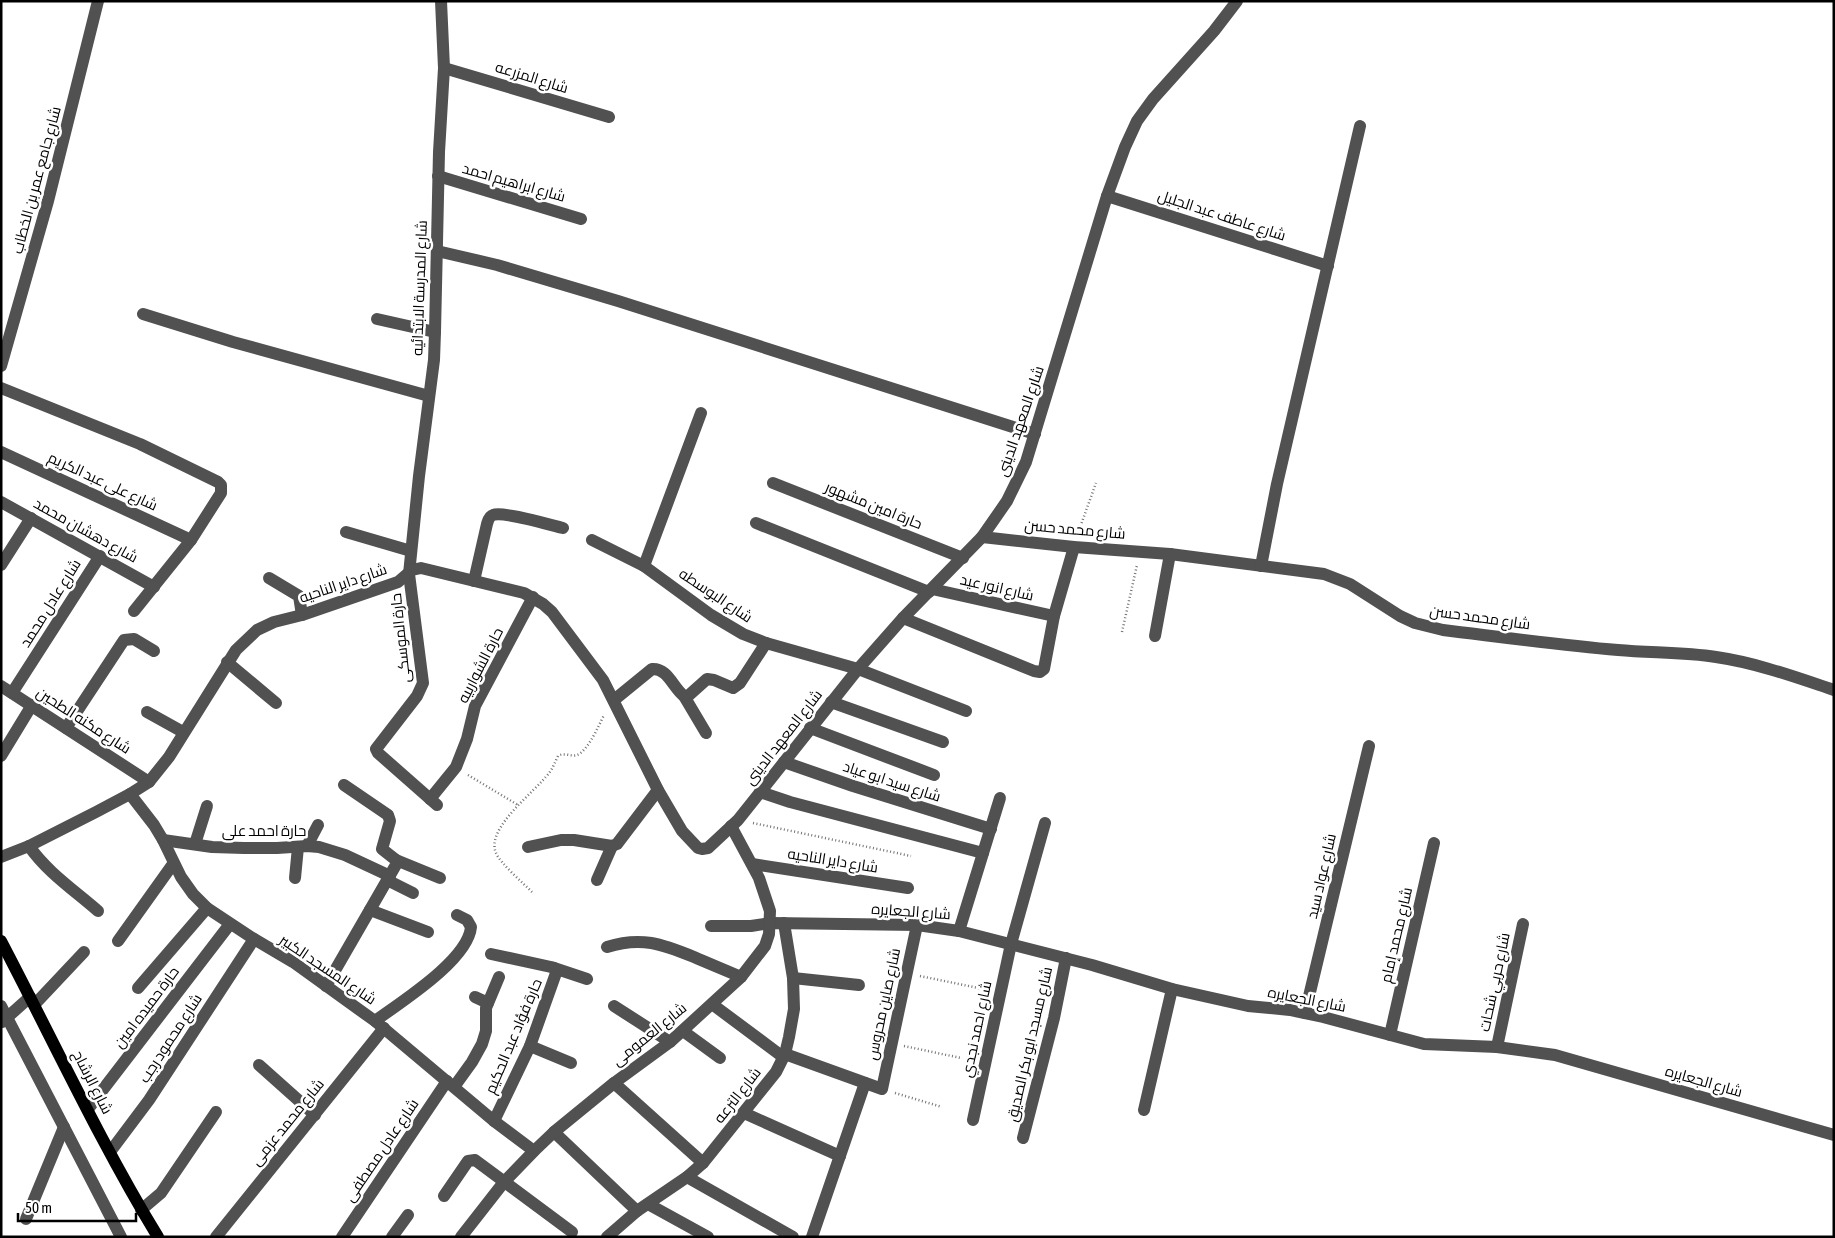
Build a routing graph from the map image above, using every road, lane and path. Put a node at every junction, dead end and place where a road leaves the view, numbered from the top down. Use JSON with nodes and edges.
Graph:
{"nodes":[{"id":1,"x":98,"y":1,"type":"edge"},
{"id":2,"x":441,"y":1,"type":"edge"},
{"id":3,"x":1237,"y":1,"type":"edge"},
{"id":4,"x":444,"y":68,"type":"junction"},
{"id":5,"x":609,"y":117,"type":"dead end"},
{"id":6,"x":1360,"y":126,"type":"dead end"},
{"id":7,"x":438,"y":176,"type":"junction"},
{"id":8,"x":1107,"y":196,"type":"junction"},
{"id":9,"x":582,"y":219,"type":"dead end"},
{"id":10,"x":437,"y":251,"type":"junction"},
{"id":11,"x":1328,"y":266,"type":"junction"},
{"id":12,"x":143,"y":314,"type":"dead end"},
{"id":13,"x":377,"y":319,"type":"dead end"},
{"id":14,"x":435,"y":332,"type":"junction"},
{"id":15,"x":1,"y":366,"type":"edge"},
{"id":16,"x":1,"y":388,"type":"edge"},
{"id":17,"x":429,"y":396,"type":"junction"},
{"id":18,"x":701,"y":413,"type":"dead end"},
{"id":19,"x":1035,"y":434,"type":"junction"},
{"id":20,"x":1,"y":452,"type":"edge"},
{"id":21,"x":773,"y":483,"type":"dead end"},
{"id":22,"x":1096,"y":483,"type":"dead end"},
{"id":23,"x":1,"y":502,"type":"edge"},
{"id":24,"x":30,"y":518,"type":"junction"},
{"id":25,"x":756,"y":523,"type":"dead end"},
{"id":26,"x":563,"y":528,"type":"dead end"},
{"id":27,"x":346,"y":532,"type":"dead end"},
{"id":28,"x":982,"y":537,"type":"junction"},
{"id":29,"x":191,"y":540,"type":"junction"},
{"id":30,"x":592,"y":540,"type":"dead end"},
{"id":31,"x":1074,"y":547,"type":"junction"},
{"id":32,"x":411,"y":551,"type":"junction"},
{"id":33,"x":1140,"y":551,"type":"junction"},
{"id":34,"x":1170,"y":554,"type":"junction"},
{"id":35,"x":100,"y":556,"type":"junction"},
{"id":36,"x":963,"y":558,"type":"junction"},
{"id":37,"x":1,"y":565,"type":"edge"},
{"id":38,"x":644,"y":566,"type":"junction"},
{"id":39,"x":1261,"y":566,"type":"junction"},
{"id":40,"x":410,"y":574,"type":"junction"},
{"id":41,"x":269,"y":578,"type":"dead end"},
{"id":42,"x":474,"y":581,"type":"junction"},
{"id":43,"x":154,"y":587,"type":"junction"},
{"id":44,"x":930,"y":591,"type":"junction"},
{"id":45,"x":533,"y":597,"type":"junction"},
{"id":46,"x":134,"y":611,"type":"dead end"},
{"id":47,"x":302,"y":615,"type":"junction"},
{"id":48,"x":1054,"y":616,"type":"junction"},
{"id":49,"x":903,"y":618,"type":"junction"},
{"id":50,"x":1122,"y":632,"type":"dead end"},
{"id":51,"x":1155,"y":636,"type":"dead end"},
{"id":52,"x":766,"y":643,"type":"junction"},
{"id":53,"x":154,"y":651,"type":"dead end"},
{"id":54,"x":228,"y":662,"type":"junction"},
{"id":55,"x":858,"y":669,"type":"junction"},
{"id":56,"x":7,"y":690,"type":"edge"},
{"id":57,"x":1834,"y":690,"type":"edge"},
{"id":58,"x":684,"y":696,"type":"junction"},
{"id":59,"x":615,"y":701,"type":"junction"},
{"id":60,"x":831,"y":702,"type":"junction"},
{"id":61,"x":276,"y":703,"type":"dead end"},
{"id":62,"x":32,"y":705,"type":"junction"},
{"id":63,"x":966,"y":711,"type":"dead end"},
{"id":64,"x":147,"y":712,"type":"dead end"},
{"id":65,"x":66,"y":728,"type":"junction"},
{"id":66,"x":810,"y":728,"type":"junction"},
{"id":67,"x":183,"y":732,"type":"junction"},
{"id":68,"x":706,"y":733,"type":"dead end"},
{"id":69,"x":943,"y":742,"type":"dead end"},
{"id":70,"x":1369,"y":746,"type":"dead end"},
{"id":71,"x":1,"y":756,"type":"edge"},
{"id":72,"x":784,"y":762,"type":"junction"},
{"id":73,"x":456,"y":767,"type":"junction"},
{"id":74,"x":934,"y":775,"type":"dead end"},
{"id":75,"x":149,"y":782,"type":"junction"},
{"id":76,"x":344,"y":785,"type":"dead end"},
{"id":77,"x":658,"y":790,"type":"junction"},
{"id":78,"x":760,"y":792,"type":"junction"},
{"id":79,"x":130,"y":794,"type":"junction"},
{"id":80,"x":1000,"y":798,"type":"dead end"},
{"id":81,"x":434,"y":802,"type":"joint"},
{"id":82,"x":518,"y":805,"type":"junction"},
{"id":83,"x":207,"y":806,"type":"dead end"},
{"id":84,"x":734,"y":823,"type":"junction"},
{"id":85,"x":1045,"y":823,"type":"dead end"},
{"id":86,"x":318,"y":826,"type":"dead end"},
{"id":87,"x":991,"y":829,"type":"junction"},
{"id":88,"x":163,"y":840,"type":"junction"},
{"id":89,"x":1434,"y":843,"type":"dead end"},
{"id":90,"x":195,"y":844,"type":"junction"},
{"id":91,"x":29,"y":846,"type":"junction"},
{"id":92,"x":302,"y":846,"type":"junction"},
{"id":93,"x":612,"y":846,"type":"junction"},
{"id":94,"x":528,"y":847,"type":"dead end"},
{"id":95,"x":708,"y":848,"type":"joint"},
{"id":96,"x":983,"y":853,"type":"junction"},
{"id":97,"x":911,"y":856,"type":"dead end"},
{"id":98,"x":1,"y":857,"type":"edge"},
{"id":99,"x":396,"y":860,"type":"junction"},
{"id":100,"x":173,"y":864,"type":"junction"},
{"id":101,"x":752,"y":864,"type":"junction"},
{"id":102,"x":296,"y":878,"type":"dead end"},
{"id":103,"x":389,"y":878,"type":"junction"},
{"id":104,"x":440,"y":878,"type":"dead end"},
{"id":105,"x":597,"y":880,"type":"dead end"},
{"id":106,"x":908,"y":888,"type":"dead end"},
{"id":107,"x":532,"y":892,"type":"dead end"},
{"id":108,"x":412,"y":893,"type":"dead end"},
{"id":109,"x":207,"y":908,"type":"junction"},
{"id":110,"x":370,"y":910,"type":"junction"},
{"id":111,"x":98,"y":911,"type":"dead end"},
{"id":112,"x":457,"y":915,"type":"dead end"},
{"id":113,"x":777,"y":923,"type":"junction"},
{"id":114,"x":230,"y":924,"type":"junction"},
{"id":115,"x":1524,"y":924,"type":"dead end"},
{"id":116,"x":711,"y":926,"type":"dead end"},
{"id":117,"x":917,"y":926,"type":"junction"},
{"id":118,"x":958,"y":931,"type":"junction"},
{"id":119,"x":428,"y":932,"type":"dead end"},
{"id":120,"x":254,"y":940,"type":"junction"},
{"id":121,"x":1,"y":941,"type":"edge"},
{"id":122,"x":118,"y":942,"type":"dead end"},
{"id":123,"x":1011,"y":944,"type":"junction"},
{"id":124,"x":607,"y":947,"type":"dead end"},
{"id":125,"x":84,"y":952,"type":"dead end"},
{"id":126,"x":491,"y":954,"type":"dead end"},
{"id":127,"x":1066,"y":958,"type":"junction"},
{"id":128,"x":554,"y":968,"type":"junction"},
{"id":129,"x":906,"y":973,"type":"junction"},
{"id":130,"x":498,"y":977,"type":"dead end"},
{"id":131,"x":741,"y":977,"type":"junction"},
{"id":132,"x":793,"y":978,"type":"junction"},
{"id":133,"x":587,"y":979,"type":"dead end"},
{"id":134,"x":859,"y":985,"type":"dead end"},
{"id":135,"x":326,"y":986,"type":"junction"},
{"id":136,"x":138,"y":988,"type":"dead end"},
{"id":137,"x":1172,"y":989,"type":"junction"},
{"id":138,"x":1000,"y":993,"type":"junction"},
{"id":139,"x":475,"y":997,"type":"dead end"},
{"id":140,"x":33,"y":1001,"type":"junction"},
{"id":141,"x":488,"y":1003,"type":"junction"},
{"id":142,"x":712,"y":1004,"type":"junction"},
{"id":143,"x":614,"y":1006,"type":"dead end"},
{"id":144,"x":1305,"y":1013,"type":"junction"},
{"id":145,"x":3,"y":1015,"type":"edge"},
{"id":146,"x":379,"y":1024,"type":"junction"},
{"id":147,"x":683,"y":1030,"type":"junction"},
{"id":148,"x":1390,"y":1034,"type":"junction"},
{"id":149,"x":670,"y":1042,"type":"junction"},
{"id":150,"x":891,"y":1044,"type":"junction"},
{"id":151,"x":530,"y":1046,"type":"junction"},
{"id":152,"x":1497,"y":1047,"type":"junction"},
{"id":153,"x":784,"y":1055,"type":"junction"},
{"id":154,"x":720,"y":1058,"type":"dead end"},
{"id":155,"x":962,"y":1058,"type":"dead end"},
{"id":156,"x":571,"y":1064,"type":"dead end"},
{"id":157,"x":259,"y":1065,"type":"dead end"},
{"id":158,"x":614,"y":1083,"type":"junction"},
{"id":159,"x":865,"y":1083,"type":"junction"},
{"id":160,"x":450,"y":1084,"type":"junction"},
{"id":161,"x":882,"y":1089,"type":"junction"},
{"id":162,"x":942,"y":1107,"type":"dead end"},
{"id":163,"x":88,"y":1109,"type":"junction"},
{"id":164,"x":1144,"y":1110,"type":"dead end"},
{"id":165,"x":216,"y":1112,"type":"dead end"},
{"id":166,"x":744,"y":1113,"type":"junction"},
{"id":167,"x":315,"y":1115,"type":"junction"},
{"id":168,"x":973,"y":1120,"type":"dead end"},
{"id":169,"x":494,"y":1121,"type":"junction"},
{"id":170,"x":64,"y":1127,"type":"junction"},
{"id":171,"x":554,"y":1132,"type":"junction"},
{"id":172,"x":1834,"y":1135,"type":"edge"},
{"id":173,"x":1023,"y":1138,"type":"dead end"},
{"id":174,"x":534,"y":1151,"type":"junction"},
{"id":175,"x":110,"y":1152,"type":"junction"},
{"id":176,"x":840,"y":1156,"type":"junction"},
{"id":177,"x":703,"y":1163,"type":"junction"},
{"id":178,"x":687,"y":1177,"type":"junction"},
{"id":179,"x":504,"y":1182,"type":"junction"},
{"id":180,"x":444,"y":1196,"type":"dead end"},
{"id":181,"x":642,"y":1208,"type":"junction"},
{"id":182,"x":142,"y":1210,"type":"junction"},
{"id":183,"x":408,"y":1215,"type":"dead end"},
{"id":184,"x":26,"y":1219,"type":"dead end"},
{"id":185,"x":572,"y":1232,"type":"dead end"},
{"id":186,"x":465,"y":1236,"type":"edge"},
{"id":187,"x":121,"y":1237,"type":"edge"},
{"id":188,"x":158,"y":1237,"type":"edge"},
{"id":189,"x":216,"y":1237,"type":"edge"},
{"id":190,"x":342,"y":1237,"type":"edge"},
{"id":191,"x":392,"y":1237,"type":"edge"},
{"id":192,"x":607,"y":1237,"type":"edge"},
{"id":193,"x":708,"y":1237,"type":"edge"},
{"id":194,"x":793,"y":1237,"type":"edge"},
{"id":195,"x":812,"y":1237,"type":"edge"}],
"edges":[{"from":1,"to":15,"type":"street","name":"شارع جامع عمر بن الخطاب"},
{"from":2,"to":4,"type":"street","name":"شارع المدرسة الابتدائيه"},
{"from":3,"to":8,"type":"street","name":"شارع المعهد الدينى"},
{"from":4,"to":5,"type":"street","name":"شارع المزرعه"},
{"from":4,"to":7,"type":"street","name":"شارع المدرسة الابتدائيه"},
{"from":6,"to":11,"type":"street"},
{"from":7,"to":9,"type":"street","name":"شارع ابراهيم احمد"},
{"from":7,"to":10,"type":"street","name":"شارع المدرسة الابتدائيه"},
{"from":8,"to":11,"type":"street","name":"شارع عاطف عبد الجليل"},
{"from":8,"to":19,"type":"street","name":"شارع المعهد الدينى"},
{"from":10,"to":14,"type":"street","name":"شارع المدرسة الابتدائيه"},
{"from":10,"to":19,"type":"street"},
{"from":11,"to":39,"type":"street"},
{"from":12,"to":17,"type":"street"},
{"from":13,"to":14,"type":"street"},
{"from":14,"to":17,"type":"street","name":"شارع المدرسة الابتدائيه"},
{"from":16,"to":29,"type":"street"},
{"from":17,"to":32,"type":"street","name":"شارع المدرسة الابتدائيه"},
{"from":18,"to":38,"type":"street"},
{"from":19,"to":28,"type":"street","name":"شارع المعهد الدينى"},
{"from":20,"to":29,"type":"street","name":"شارع على عبد الكريم"},
{"from":21,"to":36,"type":"street","name":"حارة امين مشهور"},
{"from":22,"to":31,"type":"path"},
{"from":23,"to":24,"type":"street","name":"شارع دهشان محمد"},
{"from":24,"to":35,"type":"street","name":"شارع دهشان محمد"},
{"from":24,"to":37,"type":"street"},
{"from":25,"to":44,"type":"street","name":"شارع انور عيد"},
{"from":26,"to":42,"type":"street"},
{"from":27,"to":32,"type":"street"},
{"from":28,"to":31,"type":"street","name":"شارع محمد حسن"},
{"from":28,"to":36,"type":"street","name":"شارع المعهد الدينى"},
{"from":29,"to":43,"type":"street"},
{"from":30,"to":38,"type":"street","name":"شارع البوسطه"},
{"from":31,"to":33,"type":"street","name":"شارع محمد حسن"},
{"from":31,"to":48,"type":"street"},
{"from":32,"to":40,"type":"street","name":"شارع المدرسة الابتدائيه"},
{"from":33,"to":34,"type":"street","name":"شارع محمد حسن"},
{"from":33,"to":50,"type":"path"},
{"from":34,"to":39,"type":"street","name":"شارع محمد حسن"},
{"from":34,"to":51,"type":"street"},
{"from":35,"to":43,"type":"street","name":"شارع دهشان محمد"},
{"from":35,"to":56,"type":"street","name":"شارع عادل محمد"},
{"from":36,"to":44,"type":"street","name":"شارع المعهد الدينى"},
{"from":38,"to":52,"type":"street","name":"شارع البوسطه"},
{"from":39,"to":57,"type":"street","name":"شارع محمد حسن"},
{"from":40,"to":42,"type":"street","name":"شارع داير الناحيه"},
{"from":40,"to":47,"type":"street","name":"شارع داير الناحيه"},
{"from":40,"to":81,"type":"street","name":"حارة الموسكى"},
{"from":41,"to":47,"type":"street"},
{"from":42,"to":45,"type":"street","name":"شارع داير الناحيه"},
{"from":43,"to":46,"type":"street"},
{"from":44,"to":48,"type":"street","name":"شارع انور عيد"},
{"from":44,"to":49,"type":"street","name":"شارع المعهد الدينى"},
{"from":45,"to":59,"type":"street","name":"شارع داير الناحيه"},
{"from":45,"to":73,"type":"street","name":"حارة الشواربيه"},
{"from":47,"to":54,"type":"street","name":"شارع داير الناحيه"},
{"from":48,"to":49,"type":"street"},
{"from":49,"to":55,"type":"street","name":"شارع المعهد الدينى"},
{"from":52,"to":55,"type":"street","name":"شارع البوسطه"},
{"from":52,"to":58,"type":"street"},
{"from":53,"to":65,"type":"street"},
{"from":54,"to":61,"type":"street"},
{"from":54,"to":67,"type":"street","name":"شارع داير الناحيه"},
{"from":55,"to":60,"type":"street","name":"شارع المعهد الدينى"},
{"from":55,"to":63,"type":"street","name":"شارع البوسطه"},
{"from":56,"to":62,"type":"street","name":"شارع مكنه الطحين"},
{"from":58,"to":59,"type":"street"},
{"from":58,"to":68,"type":"street"},
{"from":59,"to":77,"type":"street","name":"شارع داير الناحيه"},
{"from":59,"to":82,"type":"path"},
{"from":60,"to":66,"type":"street","name":"شارع المعهد الدينى"},
{"from":60,"to":69,"type":"street"},
{"from":62,"to":65,"type":"street","name":"شارع مكنه الطحين"},
{"from":62,"to":71,"type":"street"},
{"from":64,"to":67,"type":"street"},
{"from":65,"to":75,"type":"street","name":"شارع مكنه الطحين"},
{"from":66,"to":72,"type":"street","name":"شارع المعهد الدينى"},
{"from":66,"to":74,"type":"street"},
{"from":67,"to":75,"type":"street","name":"شارع داير الناحيه"},
{"from":70,"to":144,"type":"street","name":"شارع عواد سيد"},
{"from":72,"to":78,"type":"street","name":"شارع المعهد الدينى"},
{"from":72,"to":87,"type":"street","name":"شارع سيد ابو عياد"},
{"from":73,"to":81,"type":"street","name":"حارة الشواربيه"},
{"from":73,"to":82,"type":"path"},
{"from":75,"to":79,"type":"street","name":"شارع داير الناحيه"},
{"from":76,"to":99,"type":"street"},
{"from":77,"to":93,"type":"street"},
{"from":77,"to":95,"type":"street","name":"شارع داير الناحيه"},
{"from":78,"to":84,"type":"street","name":"شارع المعهد الدينى"},
{"from":78,"to":96,"type":"street"},
{"from":79,"to":88,"type":"street","name":"شارع المسجد الكبير"},
{"from":79,"to":91,"type":"street","name":"شارع داير الناحيه"},
{"from":80,"to":87,"type":"street"},
{"from":82,"to":107,"type":"path"},
{"from":83,"to":90,"type":"street"},
{"from":84,"to":95,"type":"street","name":"شارع المعهد الدينى"},
{"from":84,"to":97,"type":"path"},
{"from":84,"to":101,"type":"street","name":"شارع العمومى"},
{"from":85,"to":123,"type":"street","name":"شارع احمد نجدي"},
{"from":86,"to":92,"type":"street"},
{"from":87,"to":96,"type":"street"},
{"from":88,"to":90,"type":"street","name":"حارة احمد على"},
{"from":88,"to":100,"type":"street","name":"شارع المسجد الكبير"},
{"from":89,"to":148,"type":"street","name":"شارع محمد إمام"},
{"from":90,"to":92,"type":"street","name":"حارة احمد على"},
{"from":91,"to":98,"type":"street","name":"شارع داير الناحيه"},
{"from":91,"to":111,"type":"street"},
{"from":92,"to":102,"type":"street"},
{"from":92,"to":103,"type":"street","name":"حارة احمد على"},
{"from":93,"to":94,"type":"street"},
{"from":93,"to":105,"type":"street"},
{"from":96,"to":118,"type":"street"},
{"from":99,"to":103,"type":"street"},
{"from":99,"to":104,"type":"street"},
{"from":100,"to":109,"type":"street","name":"شارع المسجد الكبير"},
{"from":100,"to":122,"type":"street"},
{"from":101,"to":106,"type":"street","name":"شارع داير الناحيه"},
{"from":101,"to":113,"type":"street","name":"شارع العمومى"},
{"from":103,"to":108,"type":"street","name":"حارة احمد على"},
{"from":103,"to":110,"type":"street"},
{"from":109,"to":114,"type":"street","name":"شارع المسجد الكبير"},
{"from":109,"to":136,"type":"street"},
{"from":110,"to":119,"type":"street"},
{"from":110,"to":135,"type":"street"},
{"from":112,"to":146,"type":"street","name":"شارع محمد عزمى"},
{"from":113,"to":116,"type":"street","name":"شارع الجعايره"},
{"from":113,"to":117,"type":"street","name":"شارع الجعايره"},
{"from":113,"to":131,"type":"street","name":"شارع العمومى"},
{"from":113,"to":132,"type":"street","name":"شارع الترعه"},
{"from":114,"to":120,"type":"street","name":"شارع المسجد الكبير"},
{"from":114,"to":163,"type":"street","name":"حارة حميده امين"},
{"from":115,"to":152,"type":"street","name":"شارع حربي شحات"},
{"from":117,"to":118,"type":"street","name":"شارع الجعايره"},
{"from":117,"to":129,"type":"street","name":"شارع صاين محروس"},
{"from":118,"to":123,"type":"street","name":"شارع الجعايره"},
{"from":120,"to":135,"type":"street","name":"شارع المسجد الكبير"},
{"from":120,"to":175,"type":"street","name":"شارع محمود رجب"},
{"from":121,"to":140,"type":"main road","name":"شارع الرشاح"},
{"from":123,"to":127,"type":"street","name":"شارع الجعايره"},
{"from":123,"to":138,"type":"street","name":"شارع احمد نجدي"},
{"from":124,"to":131,"type":"street"},
{"from":125,"to":140,"type":"street"},
{"from":126,"to":128,"type":"street","name":"حارة فؤاد عبد الحكيم"},
{"from":127,"to":137,"type":"street","name":"شارع الجعايره"},
{"from":127,"to":173,"type":"street","name":"شارع مسجد ابو بكر الصديق"},
{"from":128,"to":133,"type":"street"},
{"from":128,"to":151,"type":"street","name":"حارة فؤاد عبد الحكيم"},
{"from":129,"to":138,"type":"path"},
{"from":129,"to":150,"type":"street","name":"شارع صاين محروس"},
{"from":130,"to":141,"type":"street","name":"شارع عادل مصطفى"},
{"from":131,"to":142,"type":"street","name":"شارع العمومى"},
{"from":132,"to":134,"type":"street"},
{"from":132,"to":153,"type":"street","name":"شارع الترعه"},
{"from":135,"to":146,"type":"street","name":"شارع المسجد الكبير"},
{"from":137,"to":144,"type":"street","name":"شارع الجعايره"},
{"from":137,"to":164,"type":"street"},
{"from":138,"to":168,"type":"street","name":"شارع احمد نجدي"},
{"from":139,"to":141,"type":"street"},
{"from":140,"to":145,"type":"street"},
{"from":140,"to":163,"type":"main road","name":"شارع الرشاح"},
{"from":141,"to":160,"type":"street","name":"شارع عادل مصطفى"},
{"from":142,"to":147,"type":"street","name":"شارع العمومى"},
{"from":142,"to":153,"type":"street"},
{"from":143,"to":149,"type":"street"},
{"from":144,"to":148,"type":"street","name":"شارع الجعايره"},
{"from":145,"to":170,"type":"street"},
{"from":146,"to":160,"type":"street","name":"شارع المسجد الكبير"},
{"from":146,"to":167,"type":"street","name":"شارع محمد عزمى"},
{"from":147,"to":149,"type":"street","name":"شارع العمومى"},
{"from":147,"to":154,"type":"street"},
{"from":148,"to":152,"type":"street","name":"شارع الجعايره"},
{"from":149,"to":158,"type":"street","name":"شارع العمومى"},
{"from":150,"to":155,"type":"path"},
{"from":150,"to":161,"type":"street","name":"شارع صاين محروس"},
{"from":151,"to":156,"type":"street"},
{"from":151,"to":169,"type":"street","name":"حارة فؤاد عبد الحكيم"},
{"from":152,"to":172,"type":"street","name":"شارع الجعايره"},
{"from":153,"to":159,"type":"street"},
{"from":153,"to":166,"type":"street","name":"شارع الترعه"},
{"from":157,"to":167,"type":"street"},
{"from":158,"to":171,"type":"street","name":"شارع العمومى"},
{"from":158,"to":177,"type":"street"},
{"from":159,"to":161,"type":"street"},
{"from":159,"to":176,"type":"street"},
{"from":160,"to":169,"type":"street","name":"شارع المسجد الكبير"},
{"from":160,"to":190,"type":"street","name":"شارع عادل مصطفى"},
{"from":161,"to":162,"type":"path"},
{"from":163,"to":175,"type":"main road","name":"شارع الرشاح"},
{"from":165,"to":182,"type":"street"},
{"from":166,"to":176,"type":"street"},
{"from":166,"to":177,"type":"street","name":"شارع الترعه"},
{"from":167,"to":189,"type":"street","name":"شارع محمد عزمى"},
{"from":169,"to":174,"type":"street","name":"شارع المسجد الكبير"},
{"from":170,"to":184,"type":"street"},
{"from":170,"to":187,"type":"street"},
{"from":171,"to":174,"type":"street","name":"شارع العمومى"},
{"from":171,"to":181,"type":"street"},
{"from":174,"to":179,"type":"street","name":"شارع العمومى"},
{"from":175,"to":182,"type":"main road","name":"شارع الرشاح"},
{"from":176,"to":195,"type":"street"},
{"from":177,"to":178,"type":"street","name":"شارع الترعه"},
{"from":178,"to":181,"type":"street","name":"شارع الترعه"},
{"from":178,"to":194,"type":"street"},
{"from":179,"to":180,"type":"street"},
{"from":179,"to":185,"type":"street"},
{"from":179,"to":186,"type":"street","name":"شارع العمومى"},
{"from":181,"to":192,"type":"street","name":"شارع الترعه"},
{"from":181,"to":193,"type":"street"},
{"from":182,"to":188,"type":"main road","name":"شارع الرشاح"},
{"from":183,"to":191,"type":"street"}]}
